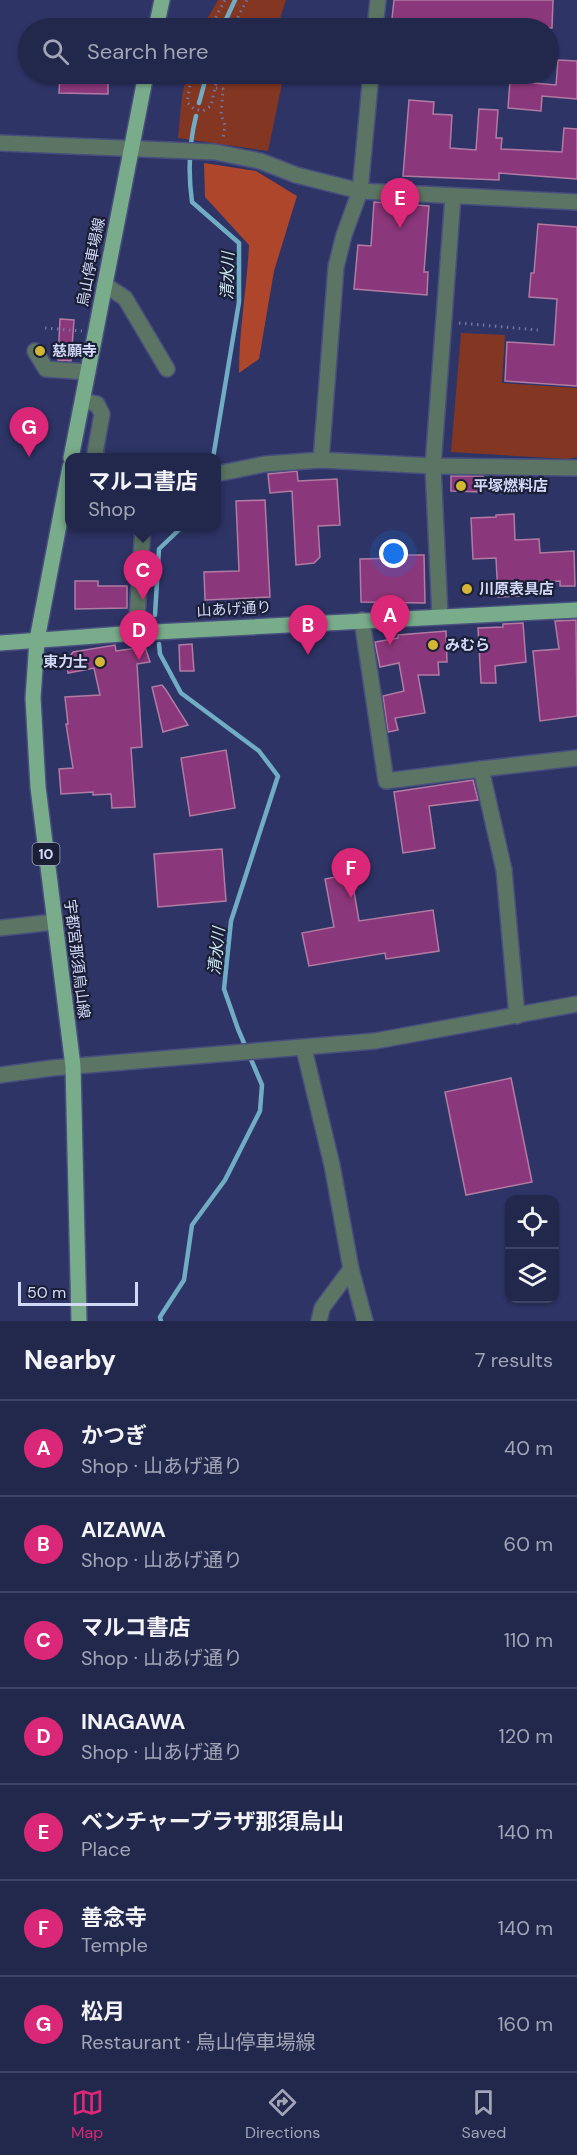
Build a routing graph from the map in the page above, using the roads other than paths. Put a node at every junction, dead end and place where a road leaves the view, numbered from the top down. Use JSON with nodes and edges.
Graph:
{"nodes":[{"id":1,"x":162,"y":0,"type":"edge"},
{"id":2,"x":378,"y":0,"type":"edge"},
{"id":3,"x":158,"y":18,"type":"edge"},
{"id":4,"x":376,"y":18,"type":"edge"},
{"id":5,"x":145,"y":84,"type":"edge"},
{"id":6,"x":370,"y":84,"type":"edge"},
{"id":7,"x":0,"y":142,"type":"edge"},
{"id":8,"x":131,"y":147,"type":"junction"},
{"id":9,"x":360,"y":190,"type":"junction"},
{"id":10,"x":453,"y":196,"type":"junction"},
{"id":11,"x":577,"y":202,"type":"edge"},
{"id":12,"x":105,"y":285,"type":"junction"},
{"id":13,"x":35,"y":351,"type":"dead end"},
{"id":14,"x":167,"y":369,"type":"dead end"},
{"id":15,"x":88,"y":372,"type":"junction"},
{"id":16,"x":83,"y":401,"type":"junction"},
{"id":17,"x":72,"y":453,"type":"edge"},
{"id":18,"x":95,"y":453,"type":"edge"},
{"id":19,"x":321,"y":460,"type":"junction"},
{"id":20,"x":433,"y":466,"type":"junction"},
{"id":21,"x":577,"y":468,"type":"edge"},
{"id":22,"x":221,"y":474,"type":"edge"},
{"id":23,"x":65,"y":489,"type":"edge"},
{"id":24,"x":143,"y":531,"type":"edge"},
{"id":25,"x":577,"y":610,"type":"edge"},
{"id":26,"x":440,"y":616,"type":"junction"},
{"id":27,"x":362,"y":620,"type":"junction"},
{"id":28,"x":136,"y":633,"type":"junction"},
{"id":29,"x":37,"y":640,"type":"junction"},
{"id":30,"x":0,"y":643,"type":"edge"},
{"id":31,"x":577,"y":758,"type":"edge"},
{"id":32,"x":481,"y":769,"type":"junction"},
{"id":33,"x":54,"y":922,"type":"junction"},
{"id":34,"x":0,"y":928,"type":"edge"},
{"id":35,"x":577,"y":1004,"type":"edge"},
{"id":36,"x":517,"y":1016,"type":"junction"},
{"id":37,"x":304,"y":1049,"type":"junction"},
{"id":38,"x":73,"y":1066,"type":"junction"},
{"id":39,"x":0,"y":1075,"type":"edge"},
{"id":40,"x":351,"y":1269,"type":"junction"},
{"id":41,"x":79,"y":1321,"type":"edge"},
{"id":42,"x":319,"y":1321,"type":"edge"},
{"id":43,"x":365,"y":1321,"type":"edge"}],
"edges":[{"from":1,"to":3,"type":"main road"},
{"from":2,"to":4,"type":"street"},
{"from":5,"to":8,"type":"main road","name":"烏山停車場線"},
{"from":6,"to":9,"type":"street"},
{"from":7,"to":8,"type":"street"},
{"from":8,"to":9,"type":"street"},
{"from":8,"to":12,"type":"main road","name":"烏山停車場線"},
{"from":9,"to":10,"type":"street"},
{"from":9,"to":19,"type":"street"},
{"from":10,"to":11,"type":"street"},
{"from":10,"to":20,"type":"street"},
{"from":12,"to":14,"type":"street"},
{"from":12,"to":15,"type":"main road","name":"烏山停車場線"},
{"from":13,"to":15,"type":"street"},
{"from":15,"to":16,"type":"main road","name":"烏山停車場線"},
{"from":16,"to":17,"type":"main road","name":"烏山停車場線"},
{"from":16,"to":18,"type":"street"},
{"from":19,"to":20,"type":"street"},
{"from":19,"to":22,"type":"street"},
{"from":20,"to":21,"type":"street"},
{"from":20,"to":26,"type":"street"},
{"from":23,"to":29,"type":"main road"},
{"from":24,"to":28,"type":"street"},
{"from":25,"to":26,"type":"main road","name":"山あげ通り"},
{"from":26,"to":27,"type":"main road","name":"山あげ通り"},
{"from":27,"to":28,"type":"main road","name":"山あげ通り"},
{"from":27,"to":32,"type":"street"},
{"from":28,"to":29,"type":"main road","name":"山あげ通り"},
{"from":29,"to":30,"type":"main road"},
{"from":29,"to":33,"type":"main road","name":"宇都宮那須烏山線","number":"10"},
{"from":31,"to":32,"type":"street"},
{"from":32,"to":36,"type":"street"},
{"from":33,"to":34,"type":"street"},
{"from":33,"to":38,"type":"main road","name":"宇都宮那須烏山線","number":"10"},
{"from":35,"to":36,"type":"street"},
{"from":36,"to":37,"type":"street"},
{"from":37,"to":38,"type":"street"},
{"from":37,"to":40,"type":"street"},
{"from":38,"to":39,"type":"street"},
{"from":38,"to":41,"type":"main road","name":"宇都宮那須烏山線","number":"10"},
{"from":40,"to":42,"type":"street"},
{"from":40,"to":43,"type":"street"}]}
